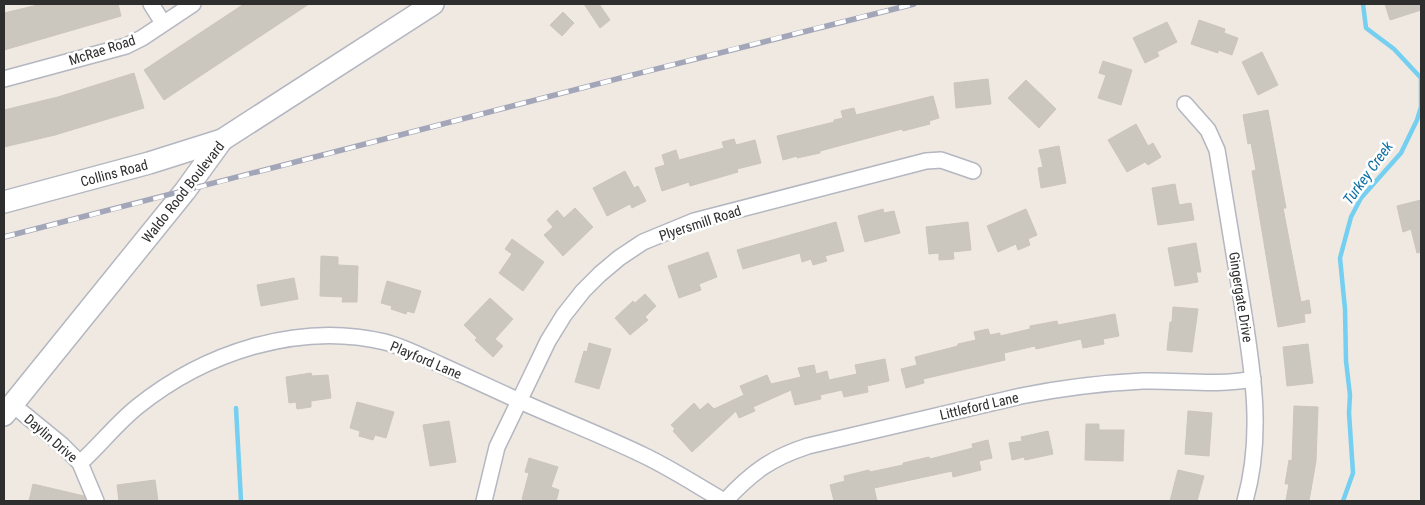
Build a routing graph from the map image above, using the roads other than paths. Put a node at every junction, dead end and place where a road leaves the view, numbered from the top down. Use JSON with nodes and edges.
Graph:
{"nodes":[{"id":1,"x":150,"y":4,"type":"edge"},
{"id":2,"x":193,"y":4,"type":"edge"},
{"id":3,"x":432,"y":4,"type":"edge"},
{"id":4,"x":164,"y":23,"type":"junction"},
{"id":5,"x":4,"y":79,"type":"edge"},
{"id":6,"x":1184,"y":104,"type":"dead end"},
{"id":7,"x":222,"y":140,"type":"junction"},
{"id":8,"x":973,"y":171,"type":"dead end"},
{"id":9,"x":4,"y":202,"type":"edge"},
{"id":10,"x":1253,"y":379,"type":"junction"},
{"id":11,"x":519,"y":400,"type":"junction"},
{"id":12,"x":8,"y":410,"type":"edge"},
{"id":13,"x":80,"y":463,"type":"junction"},
{"id":14,"x":96,"y":501,"type":"edge"},
{"id":15,"x":484,"y":501,"type":"edge"},
{"id":16,"x":725,"y":501,"type":"edge"},
{"id":17,"x":1245,"y":501,"type":"edge"}],
"edges":[{"from":1,"to":4,"type":"street"},
{"from":2,"to":4,"type":"street","name":"McRae Road"},
{"from":3,"to":7,"type":"street","name":"Waldo Rood Boulevard"},
{"from":4,"to":5,"type":"street","name":"McRae Road"},
{"from":6,"to":10,"type":"street","name":"Gingergate Drive"},
{"from":7,"to":9,"type":"street","name":"Collins Road"},
{"from":7,"to":12,"type":"street","name":"Waldo Rood Boulevard"},
{"from":8,"to":11,"type":"street","name":"Plyersmill Road"},
{"from":10,"to":16,"type":"street","name":"Littleford Lane"},
{"from":10,"to":17,"type":"street","name":"Gingergate Drive"},
{"from":11,"to":13,"type":"street","name":"Playford Lane"},
{"from":11,"to":15,"type":"street","name":"Plyersmill Road"},
{"from":11,"to":16,"type":"street","name":"Playford Lane"},
{"from":12,"to":13,"type":"street","name":"Daylin Drive"},
{"from":13,"to":14,"type":"street","name":"Daylin Drive"}]}
